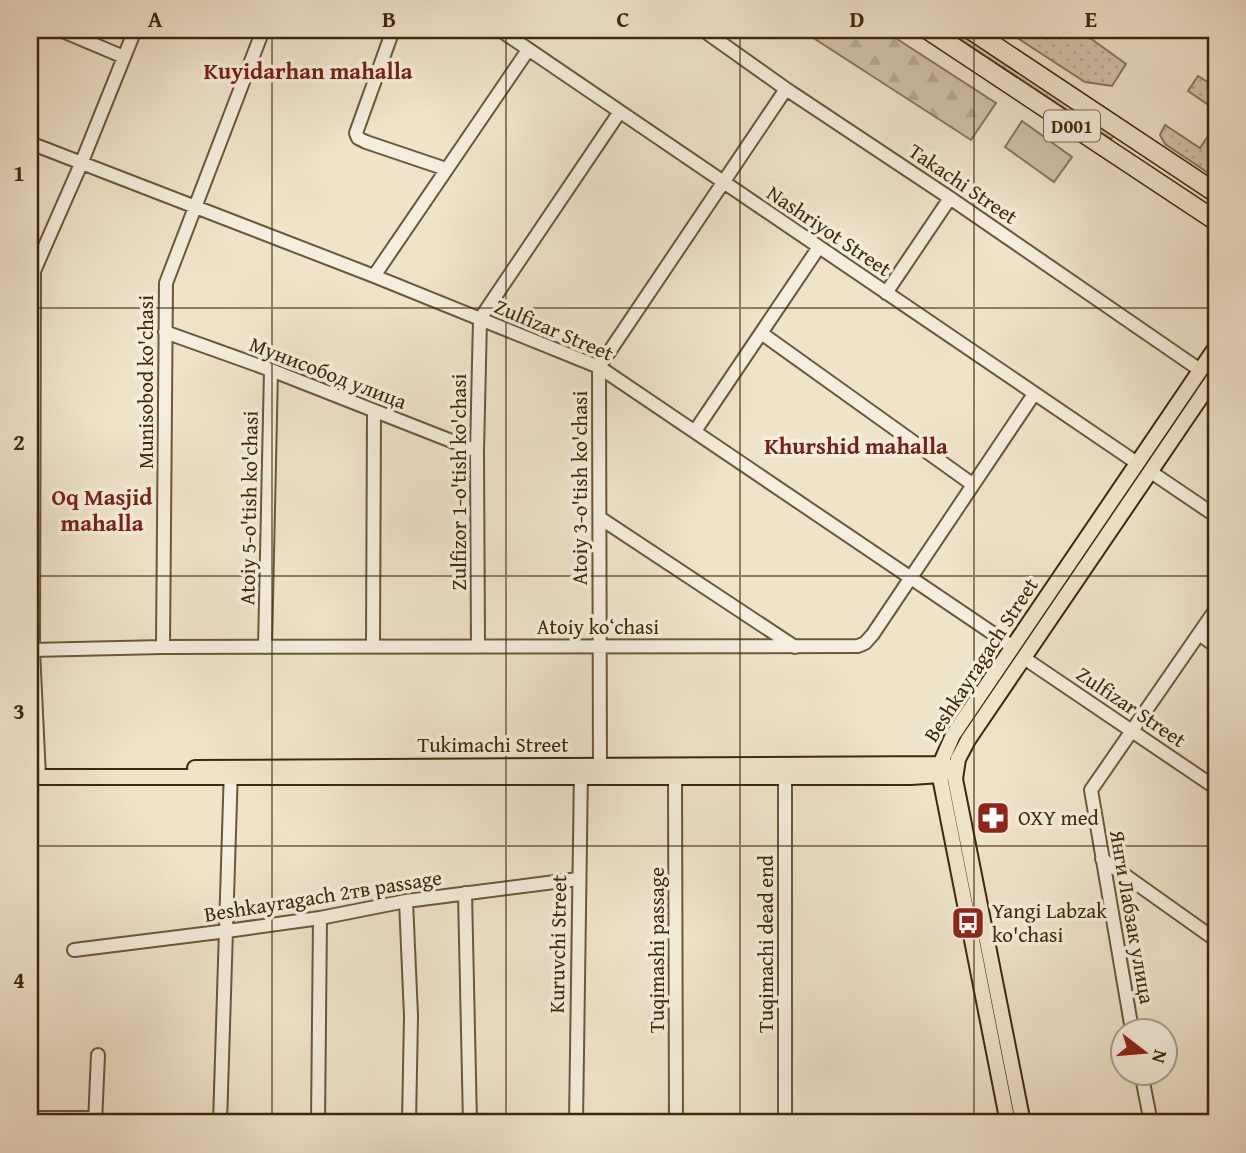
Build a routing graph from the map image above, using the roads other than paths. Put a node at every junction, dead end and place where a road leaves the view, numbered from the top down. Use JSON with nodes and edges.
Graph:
{"nodes":[{"id":1,"x":60,"y":30,"type":"edge"},
{"id":2,"x":135,"y":30,"type":"edge"},
{"id":3,"x":263,"y":30,"type":"edge"},
{"id":4,"x":393,"y":30,"type":"edge"},
{"id":5,"x":500,"y":30,"type":"edge"},
{"id":6,"x":703,"y":30,"type":"edge"},
{"id":7,"x":928,"y":30,"type":"edge"},
{"id":8,"x":971,"y":30,"type":"edge"},
{"id":9,"x":528,"y":50,"type":"junction"},
{"id":10,"x":124,"y":57,"type":"junction"},
{"id":11,"x":786,"y":89,"type":"junction"},
{"id":12,"x":619,"y":113,"type":"junction"},
{"id":13,"x":1139,"y":141,"type":"junction"},
{"id":14,"x":30,"y":143,"type":"edge"},
{"id":15,"x":1126,"y":161,"type":"junction"},
{"id":16,"x":81,"y":164,"type":"junction"},
{"id":17,"x":446,"y":169,"type":"junction"},
{"id":18,"x":723,"y":183,"type":"junction"},
{"id":19,"x":1216,"y":193,"type":"edge"},
{"id":20,"x":950,"y":198,"type":"junction"},
{"id":21,"x":196,"y":208,"type":"junction"},
{"id":22,"x":1216,"y":222,"type":"edge"},
{"id":23,"x":819,"y":247,"type":"junction"},
{"id":24,"x":32,"y":271,"type":"edge"},
{"id":25,"x":374,"y":276,"type":"junction"},
{"id":26,"x":886,"y":293,"type":"junction"},
{"id":27,"x":480,"y":319,"type":"junction"},
{"id":28,"x":165,"y":332,"type":"junction"},
{"id":29,"x":761,"y":333,"type":"junction"},
{"id":30,"x":1216,"y":347,"type":"edge"},
{"id":31,"x":599,"y":367,"type":"junction"},
{"id":32,"x":271,"y":370,"type":"junction"},
{"id":33,"x":1200,"y":370,"type":"junction"},
{"id":34,"x":1216,"y":376,"type":"edge"},
{"id":35,"x":1034,"y":394,"type":"junction"},
{"id":36,"x":374,"y":412,"type":"junction"},
{"id":37,"x":695,"y":431,"type":"junction"},
{"id":38,"x":477,"y":451,"type":"junction"},
{"id":39,"x":1137,"y":463,"type":"junction"},
{"id":40,"x":1151,"y":472,"type":"junction"},
{"id":41,"x":972,"y":484,"type":"junction"},
{"id":42,"x":1216,"y":516,"type":"edge"},
{"id":43,"x":600,"y":518,"type":"junction"},
{"id":44,"x":910,"y":577,"type":"junction"},
{"id":45,"x":1216,"y":609,"type":"edge"},
{"id":46,"x":1199,"y":634,"type":"junction"},
{"id":47,"x":599,"y":645,"type":"junction"},
{"id":48,"x":265,"y":646,"type":"junction"},
{"id":49,"x":373,"y":646,"type":"junction"},
{"id":50,"x":478,"y":646,"type":"junction"},
{"id":51,"x":1216,"y":646,"type":"edge"},
{"id":52,"x":163,"y":647,"type":"junction"},
{"id":53,"x":795,"y":647,"type":"junction"},
{"id":54,"x":1013,"y":647,"type":"junction"},
{"id":55,"x":32,"y":650,"type":"edge"},
{"id":56,"x":1024,"y":658,"type":"junction"},
{"id":57,"x":1132,"y":730,"type":"junction"},
{"id":58,"x":940,"y":769,"type":"junction"},
{"id":59,"x":956,"y":769,"type":"junction"},
{"id":60,"x":581,"y":771,"type":"junction"},
{"id":61,"x":599,"y":771,"type":"junction"},
{"id":62,"x":785,"y":771,"type":"junction"},
{"id":63,"x":231,"y":772,"type":"junction"},
{"id":64,"x":34,"y":773,"type":"edge"},
{"id":65,"x":675,"y":776,"type":"junction"},
{"id":66,"x":1216,"y":788,"type":"edge"},
{"id":67,"x":1102,"y":859,"type":"junction"},
{"id":68,"x":578,"y":879,"type":"junction"},
{"id":69,"x":466,"y":893,"type":"junction"},
{"id":70,"x":406,"y":901,"type":"junction"},
{"id":71,"x":320,"y":918,"type":"junction"},
{"id":72,"x":227,"y":931,"type":"junction"},
{"id":73,"x":1216,"y":940,"type":"edge"},
{"id":74,"x":74,"y":950,"type":"dead end"},
{"id":75,"x":1129,"y":1016,"type":"edge"},
{"id":76,"x":98,"y":1055,"type":"dead end"},
{"id":77,"x":1144,"y":1086,"type":"edge"},
{"id":78,"x":30,"y":1118,"type":"edge"},
{"id":79,"x":95,"y":1121,"type":"edge"},
{"id":80,"x":220,"y":1123,"type":"edge"},
{"id":81,"x":318,"y":1123,"type":"edge"},
{"id":82,"x":409,"y":1123,"type":"edge"},
{"id":83,"x":470,"y":1123,"type":"edge"},
{"id":84,"x":576,"y":1123,"type":"edge"},
{"id":85,"x":676,"y":1123,"type":"edge"},
{"id":86,"x":785,"y":1123,"type":"edge"},
{"id":87,"x":1008,"y":1123,"type":"edge"},
{"id":88,"x":1023,"y":1123,"type":"edge"},
{"id":89,"x":1151,"y":1123,"type":"edge"}],
"edges":[{"from":1,"to":10,"type":"street"},
{"from":2,"to":10,"type":"street"},
{"from":3,"to":21,"type":"street","name":"Munisobod ko'chasi"},
{"from":4,"to":17,"type":"street"},
{"from":5,"to":9,"type":"street","name":"Nashriyot Street"},
{"from":6,"to":11,"type":"street","name":"Takachi Street"},
{"from":7,"to":15,"type":"highway","number":"D001"},
{"from":8,"to":13,"type":"highway","number":"D001"},
{"from":9,"to":12,"type":"street","name":"Nashriyot Street"},
{"from":9,"to":17,"type":"street"},
{"from":10,"to":16,"type":"street"},
{"from":11,"to":18,"type":"street","name":"Atoiy 3-o'tish ko'chasi"},
{"from":11,"to":20,"type":"street","name":"Takachi Street"},
{"from":12,"to":18,"type":"street","name":"Nashriyot Street"},
{"from":12,"to":27,"type":"street"},
{"from":13,"to":15,"type":"highway"},
{"from":13,"to":19,"type":"highway","number":"D001"},
{"from":14,"to":16,"type":"street","name":"Zulfizar Street"},
{"from":15,"to":22,"type":"highway","number":"D001"},
{"from":16,"to":21,"type":"street","name":"Zulfizar Street"},
{"from":16,"to":24,"type":"street"},
{"from":17,"to":25,"type":"street"},
{"from":18,"to":23,"type":"street","name":"Nashriyot Street"},
{"from":18,"to":31,"type":"street","name":"Atoiy 3-o'tish ko'chasi"},
{"from":20,"to":26,"type":"street"},
{"from":20,"to":33,"type":"street","name":"Takachi Street"},
{"from":21,"to":25,"type":"street","name":"Zulfizar Street"},
{"from":21,"to":28,"type":"street","name":"Munisobod ko'chasi"},
{"from":23,"to":26,"type":"street","name":"Nashriyot Street"},
{"from":23,"to":29,"type":"street"},
{"from":24,"to":55,"type":"street"},
{"from":25,"to":27,"type":"street","name":"Zulfizar Street"},
{"from":26,"to":35,"type":"street","name":"Nashriyot Street"},
{"from":27,"to":31,"type":"street","name":"Zulfizar Street"},
{"from":27,"to":38,"type":"street","name":"Zulfizor 1-o'tish ko'chasi"},
{"from":28,"to":32,"type":"street","name":"Мунисобод улица"},
{"from":28,"to":52,"type":"street","name":"Munisobod ko'chasi"},
{"from":29,"to":37,"type":"street"},
{"from":29,"to":41,"type":"street"},
{"from":30,"to":33,"type":"main road","name":"Beshkayragach Street"},
{"from":31,"to":37,"type":"street","name":"Zulfizar Street"},
{"from":31,"to":43,"type":"street","name":"Atoiy 3-o'tish ko'chasi"},
{"from":32,"to":36,"type":"street","name":"Мунисобод улица"},
{"from":32,"to":48,"type":"street","name":"Atoiy 5-o'tish ko'chasi"},
{"from":33,"to":39,"type":"main road","name":"Beshkayragach Street"},
{"from":34,"to":40,"type":"main road","name":"Beshkayragach Street"},
{"from":35,"to":39,"type":"street","name":"Nashriyot Street"},
{"from":35,"to":41,"type":"street","name":"Atoiy koʻchasi"},
{"from":36,"to":38,"type":"street","name":"Мунисобод улица"},
{"from":36,"to":49,"type":"street"},
{"from":37,"to":44,"type":"street","name":"Zulfizar Street"},
{"from":38,"to":50,"type":"street","name":"Zulfizor 1-o'tish ko'chasi"},
{"from":39,"to":54,"type":"main road","name":"Beshkayragach Street"},
{"from":40,"to":42,"type":"street"},
{"from":40,"to":56,"type":"main road","name":"Beshkayragach Street"},
{"from":41,"to":44,"type":"street","name":"Atoiy koʻchasi"},
{"from":43,"to":47,"type":"street","name":"Atoiy 3-o'tish ko'chasi"},
{"from":43,"to":53,"type":"street"},
{"from":44,"to":53,"type":"street","name":"Atoiy koʻchasi"},
{"from":44,"to":54,"type":"street","name":"Zulfizar Street"},
{"from":45,"to":46,"type":"street","name":"Янги Лабзак улица"},
{"from":46,"to":51,"type":"street"},
{"from":46,"to":57,"type":"street","name":"Янги Лабзак улица"},
{"from":47,"to":50,"type":"street","name":"Atoiy koʻchasi"},
{"from":47,"to":53,"type":"street","name":"Atoiy koʻchasi"},
{"from":47,"to":61,"type":"street","name":"Atoiy 3-o'tish ko'chasi"},
{"from":48,"to":49,"type":"street","name":"Atoiy koʻchasi"},
{"from":48,"to":52,"type":"street","name":"Atoiy koʻchasi"},
{"from":49,"to":50,"type":"street","name":"Atoiy koʻchasi"},
{"from":52,"to":55,"type":"street","name":"Atoiy koʻchasi"},
{"from":54,"to":58,"type":"main road","name":"Beshkayragach Street"},
{"from":55,"to":64,"type":"street"},
{"from":56,"to":57,"type":"street","name":"Zulfizar Street"},
{"from":56,"to":59,"type":"main road","name":"Beshkayragach Street"},
{"from":57,"to":66,"type":"street","name":"Zulfizar Street"},
{"from":57,"to":67,"type":"street","name":"Янги Лабзак улица"},
{"from":58,"to":59,"type":"main road","name":"Tukimachi Street"},
{"from":58,"to":62,"type":"main road","name":"Tukimachi Street"},
{"from":58,"to":87,"type":"main road","name":"Beshkayragach Street"},
{"from":59,"to":88,"type":"main road","name":"Beshkayragach Street"},
{"from":60,"to":61,"type":"main road","name":"Tukimachi Street"},
{"from":60,"to":63,"type":"main road","name":"Tukimachi Street"},
{"from":60,"to":68,"type":"street","name":"Kuruvchi Street"},
{"from":61,"to":62,"type":"main road","name":"Tukimachi Street"},
{"from":61,"to":65,"type":"main road","name":"Tukimachi Street"},
{"from":62,"to":65,"type":"main road","name":"Tukimachi Street"},
{"from":62,"to":86,"type":"street","name":"Tuqimachi dead end"},
{"from":63,"to":64,"type":"main road","name":"Tukimachi Street"},
{"from":63,"to":72,"type":"street"},
{"from":65,"to":85,"type":"street","name":"Tuqimashi passage"},
{"from":67,"to":73,"type":"street"},
{"from":67,"to":75,"type":"street","name":"Янги Лабзак улица"},
{"from":68,"to":69,"type":"street","name":"Beshkayragach 2тв passage"},
{"from":68,"to":84,"type":"street","name":"Kuruvchi Street"},
{"from":69,"to":70,"type":"street","name":"Beshkayragach 2тв passage"},
{"from":69,"to":83,"type":"street"},
{"from":70,"to":71,"type":"street","name":"Beshkayragach 2тв passage"},
{"from":70,"to":82,"type":"street"},
{"from":71,"to":72,"type":"street","name":"Beshkayragach 2тв passage"},
{"from":71,"to":81,"type":"street"},
{"from":72,"to":74,"type":"street","name":"Beshkayragach 2тв passage"},
{"from":72,"to":80,"type":"street"},
{"from":76,"to":79,"type":"street"},
{"from":77,"to":89,"type":"street"},
{"from":78,"to":79,"type":"street"}]}
